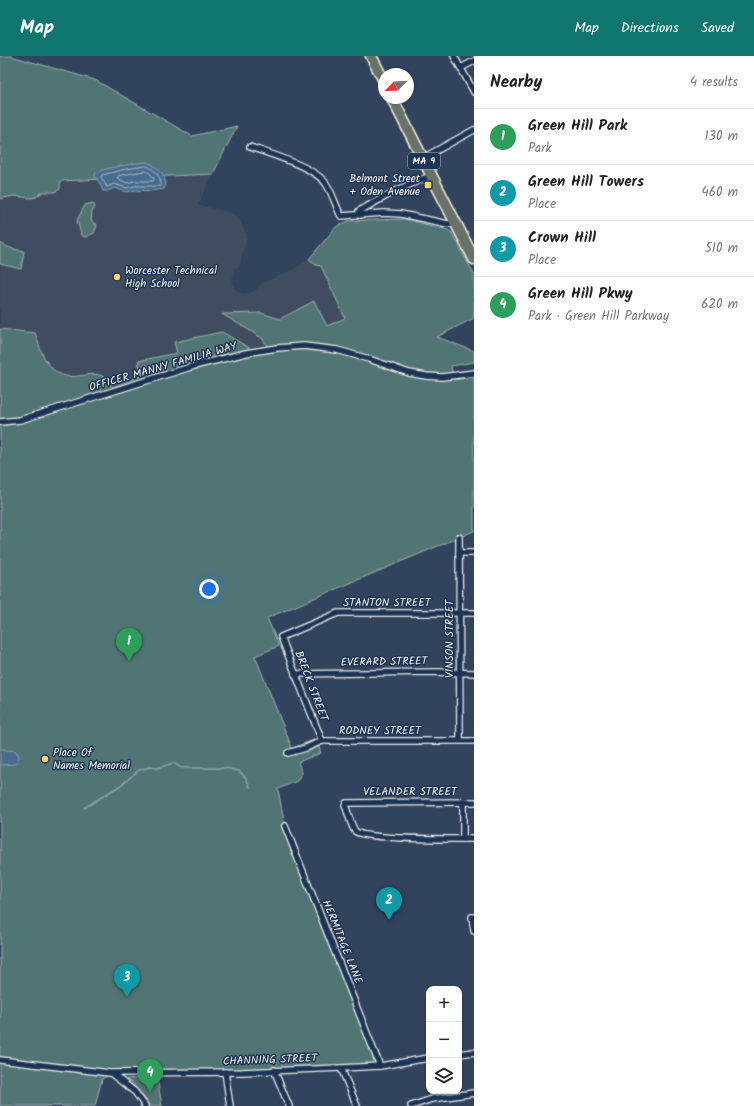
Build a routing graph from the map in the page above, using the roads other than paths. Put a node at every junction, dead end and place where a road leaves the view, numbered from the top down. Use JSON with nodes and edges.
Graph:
{"nodes":[{"id":1,"x":371,"y":56,"type":"edge"},
{"id":2,"x":454,"y":56,"type":"edge"},
{"id":3,"x":474,"y":61,"type":"edge"},
{"id":4,"x":461,"y":68,"type":"junction"},
{"id":5,"x":378,"y":69,"type":"edge"},
{"id":6,"x":474,"y":92,"type":"edge"},
{"id":7,"x":395,"y":104,"type":"edge"},
{"id":8,"x":474,"y":130,"type":"edge"},
{"id":9,"x":250,"y":147,"type":"dead end"},
{"id":10,"x":423,"y":158,"type":"junction"},
{"id":11,"x":432,"y":176,"type":"junction"},
{"id":12,"x":360,"y":215,"type":"junction"},
{"id":13,"x":456,"y":223,"type":"junction"},
{"id":14,"x":474,"y":259,"type":"edge"},
{"id":15,"x":474,"y":373,"type":"edge"},
{"id":16,"x":0,"y":422,"type":"edge"},
{"id":17,"x":459,"y":537,"type":"dead end"},
{"id":18,"x":474,"y":553,"type":"edge"},
{"id":19,"x":460,"y":554,"type":"junction"},
{"id":20,"x":460,"y":613,"type":"junction"},
{"id":21,"x":474,"y":613,"type":"edge"},
{"id":22,"x":281,"y":638,"type":"joint"},
{"id":23,"x":474,"y":673,"type":"edge"},
{"id":24,"x":295,"y":674,"type":"junction"},
{"id":25,"x":460,"y":674,"type":"junction"},
{"id":26,"x":460,"y":740,"type":"junction"},
{"id":27,"x":322,"y":741,"type":"junction"},
{"id":28,"x":474,"y":741,"type":"edge"},
{"id":29,"x":288,"y":753,"type":"dead end"},
{"id":30,"x":463,"y":802,"type":"junction"},
{"id":31,"x":474,"y":802,"type":"edge"},
{"id":32,"x":285,"y":826,"type":"dead end"},
{"id":33,"x":463,"y":839,"type":"junction"},
{"id":34,"x":474,"y":839,"type":"edge"},
{"id":35,"x":473,"y":917,"type":"edge"},
{"id":36,"x":474,"y":931,"type":"edge"},
{"id":37,"x":474,"y":1052,"type":"edge"},
{"id":38,"x":462,"y":1054,"type":"edge"},
{"id":39,"x":426,"y":1058,"type":"edge"},
{"id":40,"x":0,"y":1060,"type":"edge"},
{"id":41,"x":380,"y":1066,"type":"junction"},
{"id":42,"x":341,"y":1068,"type":"junction"},
{"id":43,"x":274,"y":1070,"type":"junction"},
{"id":44,"x":225,"y":1072,"type":"junction"},
{"id":45,"x":112,"y":1073,"type":"junction"},
{"id":46,"x":474,"y":1093,"type":"edge"},
{"id":47,"x":432,"y":1099,"type":"junction"},
{"id":48,"x":145,"y":1106,"type":"edge"},
{"id":49,"x":230,"y":1106,"type":"edge"},
{"id":50,"x":290,"y":1106,"type":"edge"},
{"id":51,"x":357,"y":1106,"type":"edge"},
{"id":52,"x":411,"y":1106,"type":"edge"},
{"id":53,"x":435,"y":1106,"type":"edge"}],
"edges":[{"from":1,"to":5,"type":"highway"},
{"from":2,"to":4,"type":"street"},
{"from":3,"to":4,"type":"street"},
{"from":4,"to":6,"type":"street"},
{"from":7,"to":10,"type":"highway","number":"MA 9"},
{"from":8,"to":10,"type":"street"},
{"from":9,"to":12,"type":"street"},
{"from":10,"to":11,"type":"highway","number":"MA 9"},
{"from":11,"to":12,"type":"street"},
{"from":11,"to":13,"type":"highway","number":"MA 9"},
{"from":12,"to":13,"type":"street"},
{"from":13,"to":14,"type":"highway","number":"MA 9"},
{"from":15,"to":16,"type":"street","name":"OFFICER MANNY FAMILIA WAY"},
{"from":17,"to":19,"type":"street","name":"VINSON STREET"},
{"from":18,"to":19,"type":"street"},
{"from":19,"to":20,"type":"street","name":"VINSON STREET"},
{"from":20,"to":21,"type":"street","name":"STANTON STREET"},
{"from":20,"to":22,"type":"street","name":"STANTON STREET"},
{"from":20,"to":25,"type":"street","name":"VINSON STREET"},
{"from":22,"to":24,"type":"street","name":"BRECK STREET"},
{"from":23,"to":25,"type":"street","name":"EVERARD STREET"},
{"from":24,"to":25,"type":"street","name":"EVERARD STREET"},
{"from":24,"to":27,"type":"street","name":"BRECK STREET"},
{"from":25,"to":26,"type":"street","name":"VINSON STREET"},
{"from":26,"to":27,"type":"street","name":"RODNEY STREET"},
{"from":26,"to":28,"type":"street","name":"RODNEY STREET"},
{"from":27,"to":29,"type":"street","name":"RODNEY STREET"},
{"from":30,"to":31,"type":"street","name":"VELANDER STREET"},
{"from":30,"to":33,"type":"street"},
{"from":30,"to":33,"type":"street","name":"VELANDER STREET"},
{"from":32,"to":41,"type":"street","name":"HERMITAGE LANE"},
{"from":33,"to":34,"type":"street"},
{"from":35,"to":36,"type":"street"},
{"from":37,"to":38,"type":"street"},
{"from":39,"to":41,"type":"street","name":"CHANNING STREET"},
{"from":40,"to":45,"type":"street","name":"CHANNING STREET"},
{"from":41,"to":42,"type":"street","name":"CHANNING STREET"},
{"from":42,"to":43,"type":"street","name":"CHANNING STREET"},
{"from":42,"to":51,"type":"street"},
{"from":43,"to":44,"type":"street","name":"CHANNING STREET"},
{"from":43,"to":50,"type":"street"},
{"from":44,"to":45,"type":"street","name":"CHANNING STREET"},
{"from":44,"to":49,"type":"street"},
{"from":45,"to":48,"type":"street"},
{"from":46,"to":47,"type":"street"},
{"from":47,"to":52,"type":"street"},
{"from":47,"to":53,"type":"street"}]}
